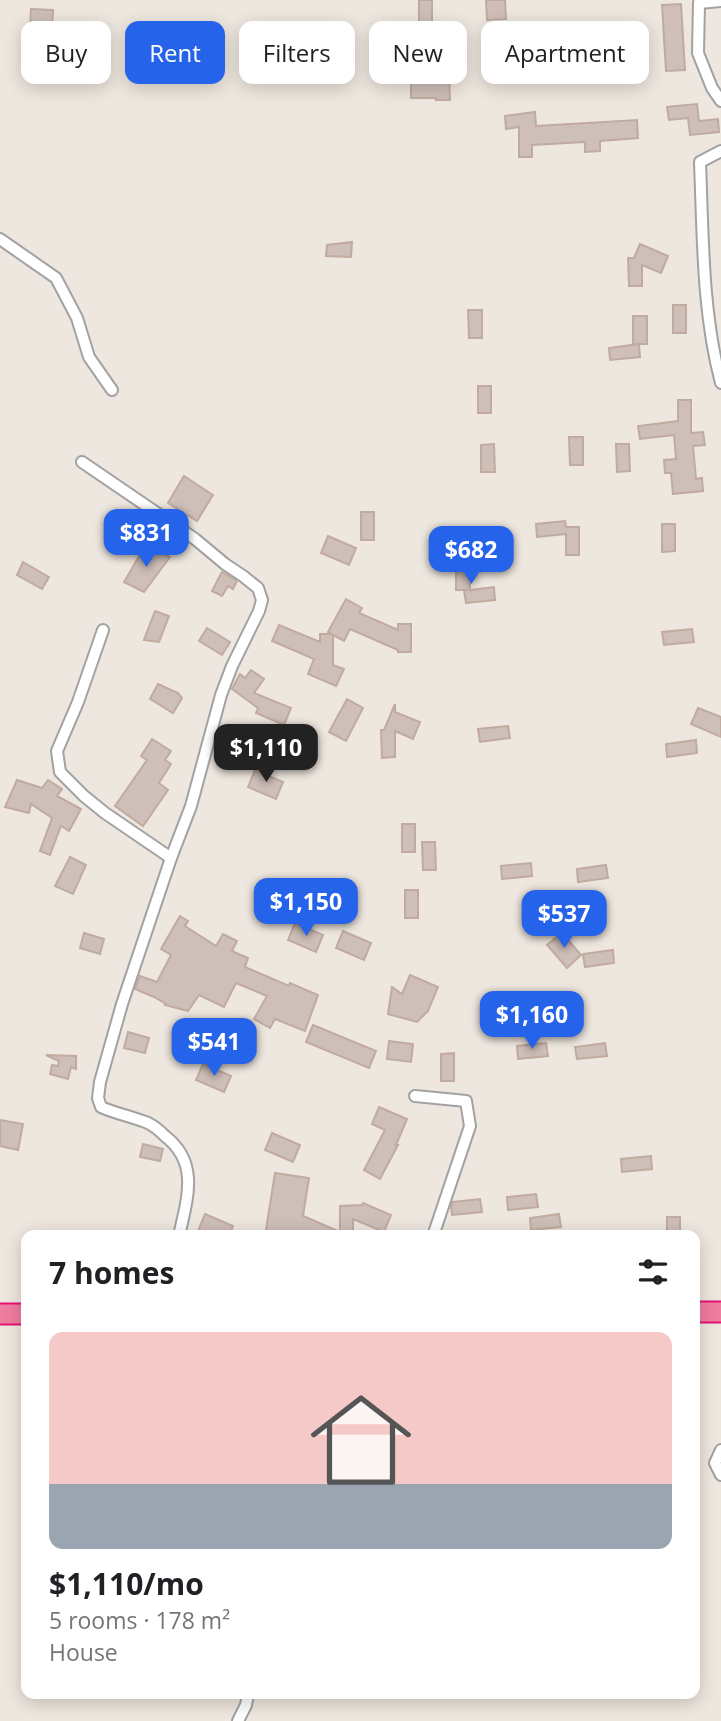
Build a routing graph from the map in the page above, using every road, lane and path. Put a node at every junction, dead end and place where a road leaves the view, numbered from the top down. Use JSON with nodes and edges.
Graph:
{"nodes":[{"id":1,"x":699,"y":1,"type":"edge"},
{"id":2,"x":721,"y":1,"type":"edge"},
{"id":3,"x":721,"y":101,"type":"edge"},
{"id":4,"x":721,"y":151,"type":"edge"},
{"id":5,"x":0,"y":239,"type":"edge"},
{"id":6,"x":721,"y":383,"type":"edge"},
{"id":7,"x":112,"y":390,"type":"dead end"},
{"id":8,"x":82,"y":462,"type":"dead end"},
{"id":9,"x":103,"y":630,"type":"dead end"},
{"id":10,"x":171,"y":858,"type":"junction"},
{"id":11,"x":415,"y":1096,"type":"dead end"},
{"id":12,"x":179,"y":1230,"type":"edge"},
{"id":13,"x":435,"y":1230,"type":"edge"},
{"id":14,"x":700,"y":1312,"type":"edge"},
{"id":15,"x":721,"y":1312,"type":"edge"},
{"id":16,"x":0,"y":1314,"type":"edge"},
{"id":17,"x":21,"y":1314,"type":"edge"},
{"id":18,"x":721,"y":1450,"type":"edge"},
{"id":19,"x":721,"y":1475,"type":"edge"},
{"id":20,"x":247,"y":1699,"type":"edge"},
{"id":21,"x":238,"y":1721,"type":"edge"}],
"edges":[{"from":1,"to":2,"type":"street"},
{"from":1,"to":3,"type":"street"},
{"from":4,"to":6,"type":"street"},
{"from":5,"to":7,"type":"street"},
{"from":8,"to":10,"type":"street"},
{"from":9,"to":10,"type":"street"},
{"from":10,"to":12,"type":"street"},
{"from":11,"to":13,"type":"street"},
{"from":14,"to":15,"type":"highway"},
{"from":16,"to":17,"type":"highway"},
{"from":18,"to":19,"type":"street"},
{"from":20,"to":21,"type":"street"}]}
